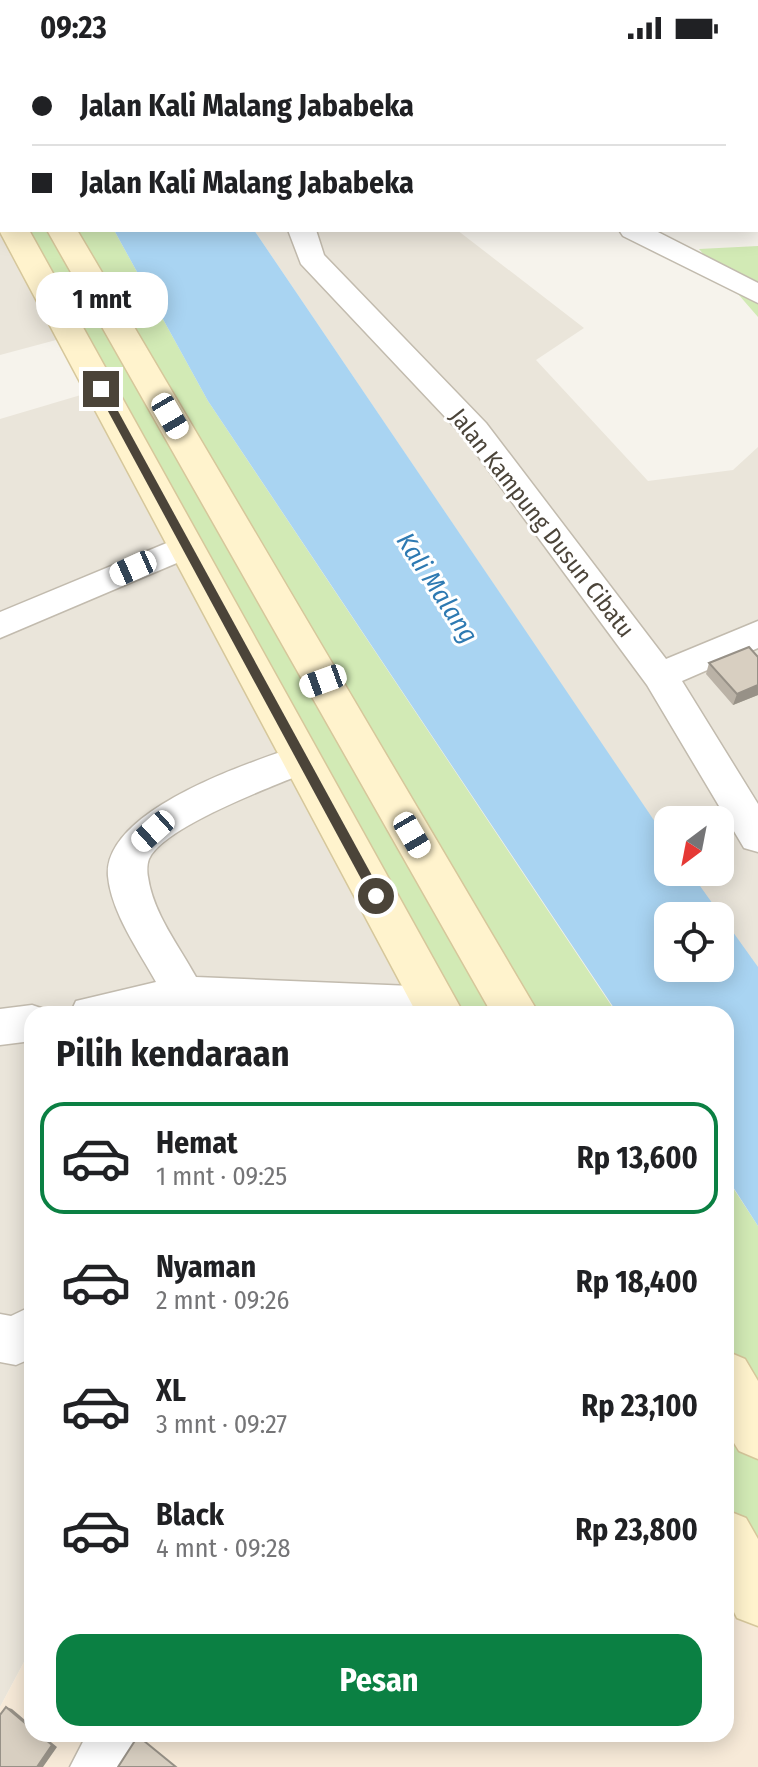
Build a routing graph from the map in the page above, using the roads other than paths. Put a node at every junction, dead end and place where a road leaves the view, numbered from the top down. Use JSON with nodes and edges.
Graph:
{"nodes":[{"id":1,"x":15,"y":232,"type":"edge"},
{"id":2,"x":63,"y":232,"type":"edge"},
{"id":3,"x":303,"y":232,"type":"edge"},
{"id":4,"x":637,"y":232,"type":"edge"},
{"id":5,"x":758,"y":294,"type":"edge"},
{"id":6,"x":186,"y":546,"type":"junction"},
{"id":7,"x":0,"y":626,"type":"edge"},
{"id":8,"x":758,"y":634,"type":"edge"},
{"id":9,"x":660,"y":676,"type":"junction"},
{"id":10,"x":323,"y":681,"type":"junction"},
{"id":11,"x":271,"y":701,"type":"junction"},
{"id":12,"x":302,"y":759,"type":"junction"},
{"id":13,"x":758,"y":837,"type":"edge"},
{"id":14,"x":184,"y":994,"type":"junction"},
{"id":15,"x":128,"y":1006,"type":"edge"},
{"id":16,"x":388,"y":1006,"type":"edge"},
{"id":17,"x":437,"y":1006,"type":"edge"},
{"id":18,"x":511,"y":1006,"type":"edge"},
{"id":19,"x":24,"y":1024,"type":"edge"},
{"id":20,"x":0,"y":1027,"type":"edge"},
{"id":21,"x":24,"y":1336,"type":"edge"},
{"id":22,"x":0,"y":1338,"type":"edge"},
{"id":23,"x":738,"y":1378,"type":"edge"},
{"id":24,"x":758,"y":1432,"type":"edge"},
{"id":25,"x":734,"y":1553,"type":"edge"},
{"id":26,"x":758,"y":1597,"type":"edge"},
{"id":27,"x":115,"y":1742,"type":"edge"},
{"id":28,"x":98,"y":1767,"type":"edge"}],
"edges":[{"from":1,"to":6,"type":"main road"},
{"from":2,"to":10,"type":"main road"},
{"from":3,"to":9,"type":"street","name":"Jalan Kampung Dusun Cibatu"},
{"from":4,"to":5,"type":"street"},
{"from":6,"to":7,"type":"street"},
{"from":6,"to":11,"type":"main road"},
{"from":8,"to":9,"type":"street"},
{"from":9,"to":13,"type":"street","name":"Jalan Kampung Dusun Cibatu"},
{"from":10,"to":11,"type":"main road"},
{"from":10,"to":18,"type":"main road"},
{"from":11,"to":12,"type":"main road"},
{"from":12,"to":14,"type":"street"},
{"from":12,"to":17,"type":"main road"},
{"from":14,"to":15,"type":"street"},
{"from":14,"to":16,"type":"street"},
{"from":19,"to":20,"type":"street"},
{"from":21,"to":22,"type":"street"},
{"from":23,"to":24,"type":"main road"},
{"from":25,"to":26,"type":"main road"},
{"from":27,"to":28,"type":"street"}]}
